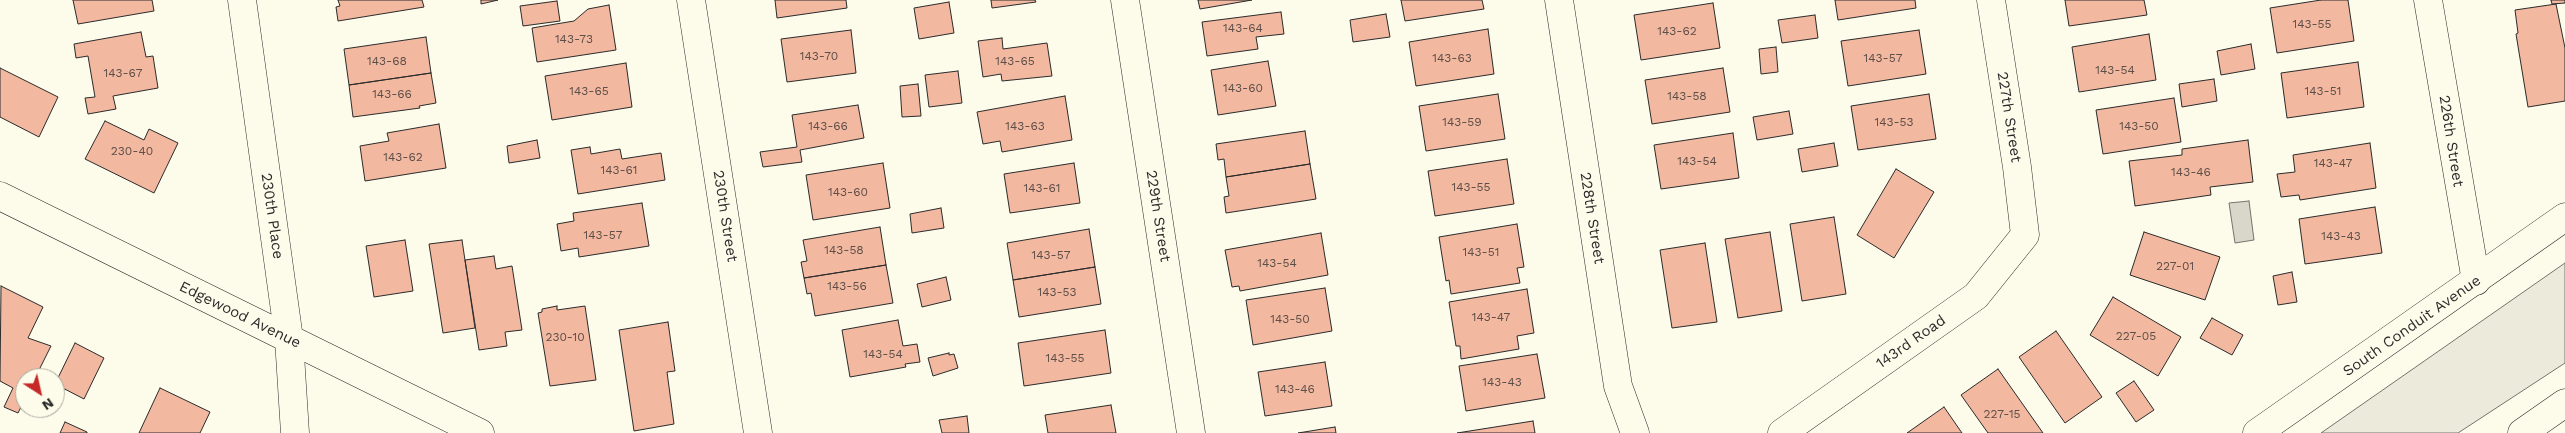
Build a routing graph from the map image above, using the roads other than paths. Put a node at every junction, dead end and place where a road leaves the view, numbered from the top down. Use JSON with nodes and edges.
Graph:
{"nodes":[{"id":1,"x":242,"y":0,"type":"edge"},
{"id":2,"x":691,"y":0,"type":"edge"},
{"id":3,"x":1125,"y":0,"type":"edge"},
{"id":4,"x":1559,"y":0,"type":"edge"},
{"id":5,"x":1991,"y":0,"type":"edge"},
{"id":6,"x":2428,"y":0,"type":"edge"},
{"id":7,"x":0,"y":196,"type":"edge"},
{"id":8,"x":2565,"y":217,"type":"edge"},
{"id":9,"x":2025,"y":235,"type":"joint"},
{"id":10,"x":2476,"y":281,"type":"junction"},
{"id":11,"x":289,"y":339,"type":"junction"},
{"id":12,"x":2565,"y":403,"type":"edge"},
{"id":13,"x":295,"y":433,"type":"edge"},
{"id":14,"x":480,"y":433,"type":"edge"},
{"id":15,"x":758,"y":433,"type":"edge"},
{"id":16,"x":1191,"y":433,"type":"edge"},
{"id":17,"x":1635,"y":433,"type":"edge"},
{"id":18,"x":1782,"y":433,"type":"edge"},
{"id":19,"x":2258,"y":433,"type":"edge"},
{"id":20,"x":2522,"y":433,"type":"edge"}],
"edges":[{"from":1,"to":11,"type":"main road","name":"230th Place"},
{"from":2,"to":15,"type":"main road","name":"230th Street"},
{"from":3,"to":16,"type":"main road","name":"229th Street"},
{"from":4,"to":17,"type":"main road","name":"228th Street"},
{"from":5,"to":9,"type":"main road","name":"227th Street"},
{"from":6,"to":10,"type":"main road","name":"226th Street"},
{"from":7,"to":11,"type":"main road","name":"Edgewood Avenue"},
{"from":8,"to":10,"type":"main road","name":"South Conduit Avenue"},
{"from":9,"to":18,"type":"main road","name":"143rd Road"},
{"from":10,"to":19,"type":"main road","name":"South Conduit Avenue"},
{"from":11,"to":13,"type":"main road","name":"230th Place"},
{"from":11,"to":14,"type":"main road","name":"Edgewood Avenue"},
{"from":12,"to":20,"type":"main road"}]}
